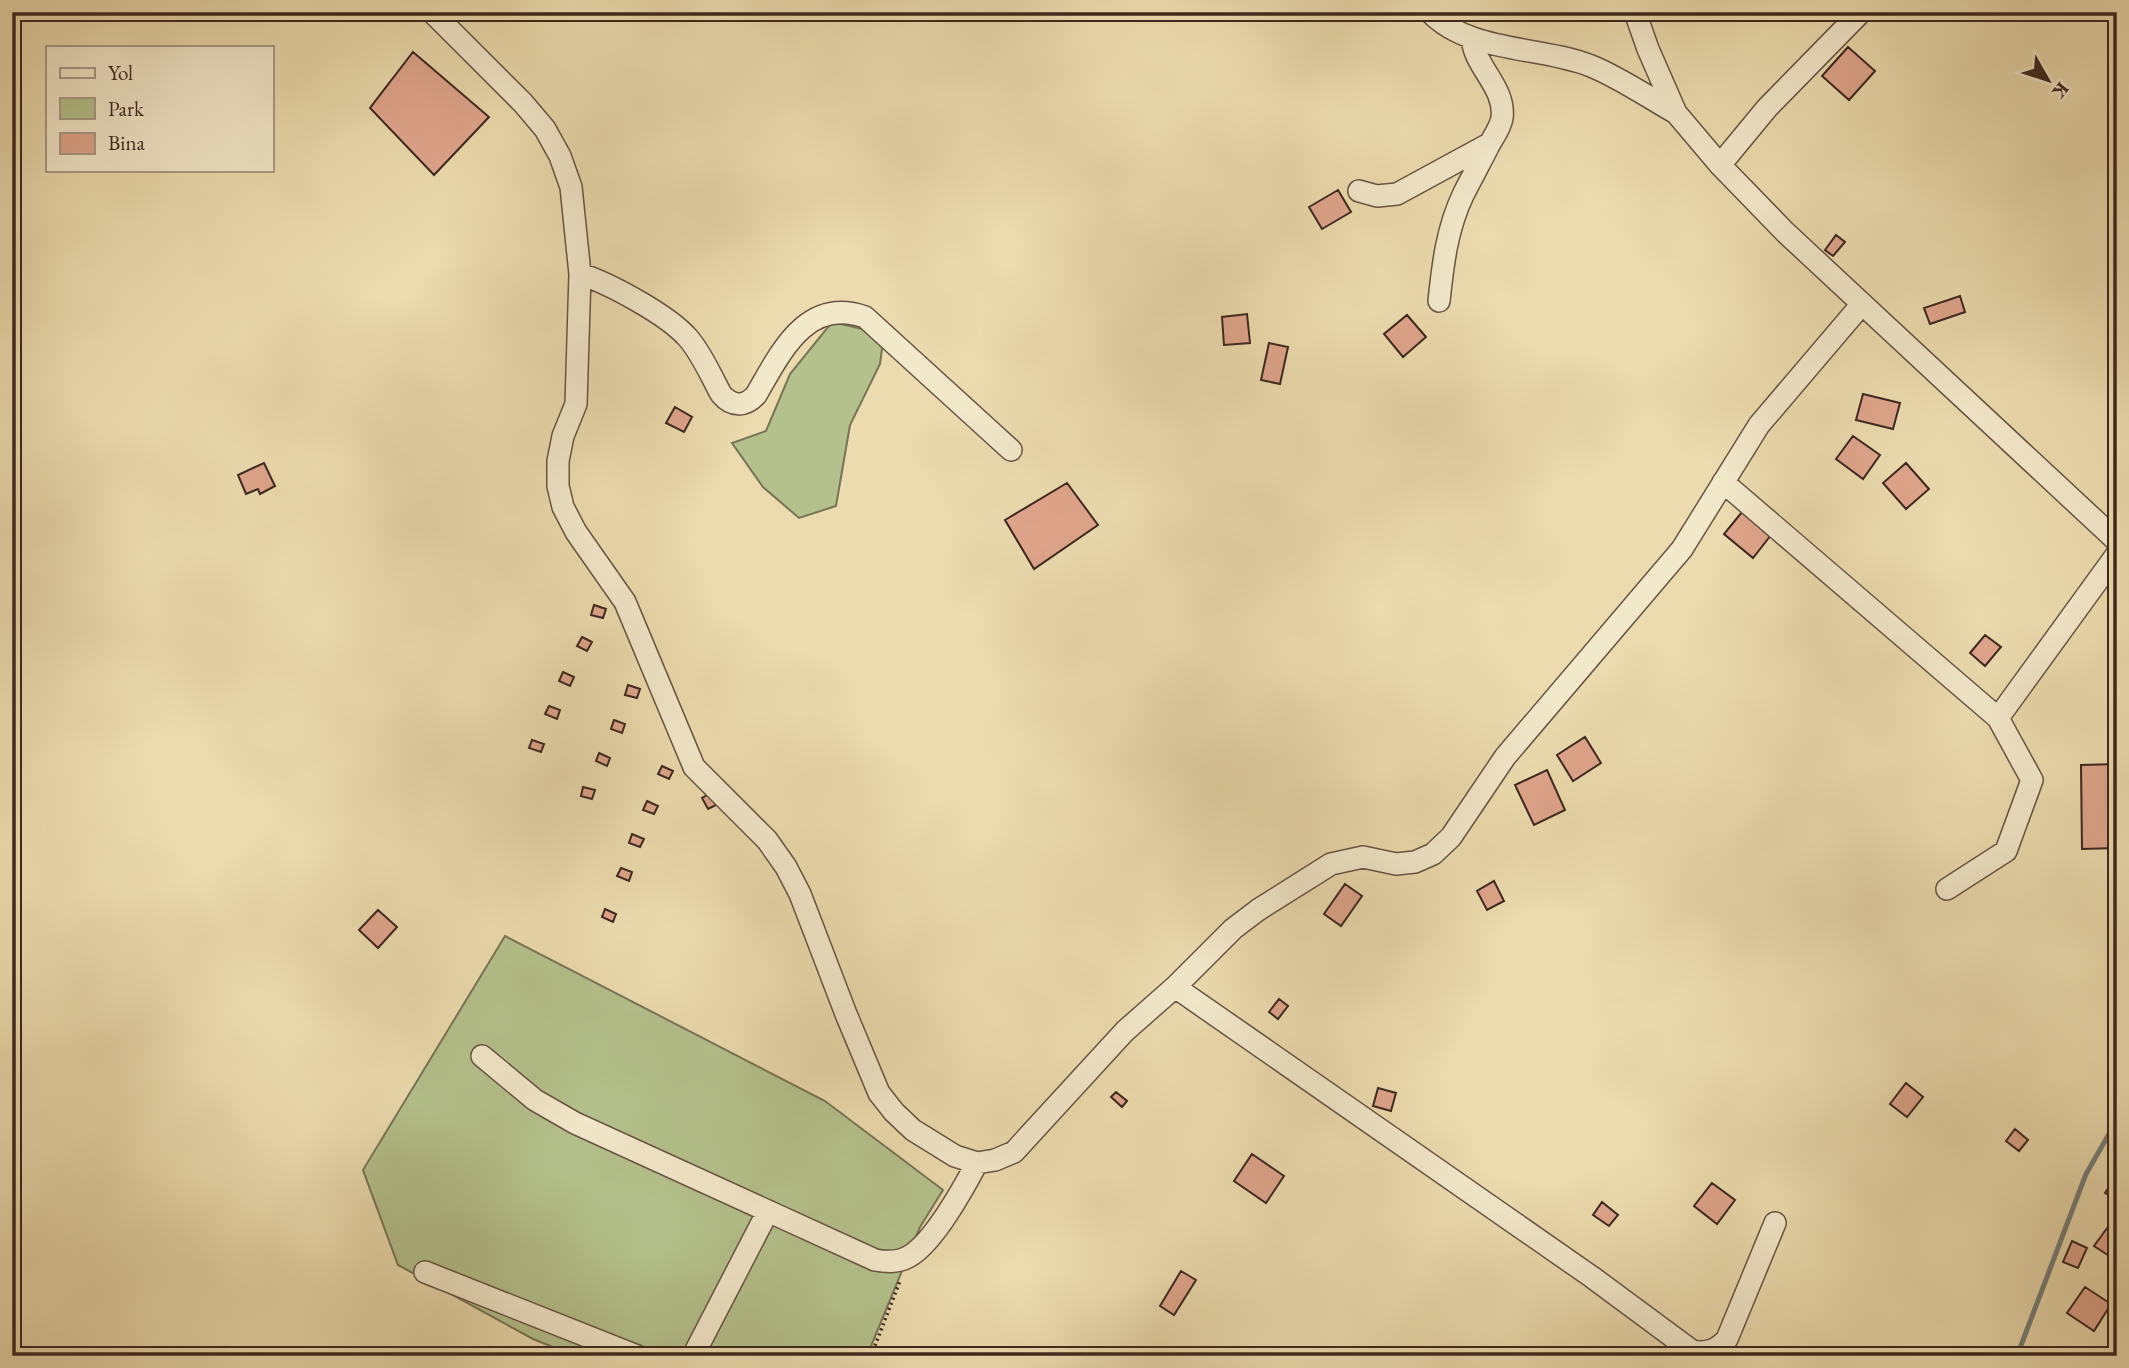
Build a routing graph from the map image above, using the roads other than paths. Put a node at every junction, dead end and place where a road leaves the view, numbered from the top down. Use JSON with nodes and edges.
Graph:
{"nodes":[{"id":1,"x":432,"y":12,"type":"edge"},
{"id":2,"x":1430,"y":12,"type":"edge"},
{"id":3,"x":1635,"y":12,"type":"edge"},
{"id":4,"x":1856,"y":14,"type":"edge"},
{"id":5,"x":1472,"y":38,"type":"junction"},
{"id":6,"x":1676,"y":113,"type":"junction"},
{"id":7,"x":1489,"y":144,"type":"junction"},
{"id":8,"x":1720,"y":165,"type":"junction"},
{"id":9,"x":1359,"y":191,"type":"dead end"},
{"id":10,"x":580,"y":274,"type":"junction"},
{"id":11,"x":1439,"y":300,"type":"dead end"},
{"id":12,"x":1863,"y":304,"type":"junction"},
{"id":13,"x":1011,"y":450,"type":"dead end"},
{"id":14,"x":1723,"y":482,"type":"junction"},
{"id":15,"x":2117,"y":541,"type":"edge"},
{"id":16,"x":2117,"y":554,"type":"edge"},
{"id":17,"x":1998,"y":718,"type":"junction"},
{"id":18,"x":1947,"y":889,"type":"dead end"},
{"id":19,"x":1175,"y":987,"type":"junction"},
{"id":20,"x":482,"y":1056,"type":"dead end"},
{"id":21,"x":977,"y":1163,"type":"junction"},
{"id":22,"x":768,"y":1211,"type":"junction"},
{"id":23,"x":1775,"y":1223,"type":"dead end"},
{"id":24,"x":425,"y":1272,"type":"dead end"},
{"id":25,"x":637,"y":1356,"type":"edge"},
{"id":26,"x":693,"y":1356,"type":"edge"}],
"edges":[{"from":1,"to":10,"type":"street"},
{"from":2,"to":5,"type":"street"},
{"from":3,"to":6,"type":"street"},
{"from":4,"to":8,"type":"street"},
{"from":5,"to":6,"type":"street"},
{"from":5,"to":7,"type":"street"},
{"from":6,"to":8,"type":"street"},
{"from":7,"to":9,"type":"street"},
{"from":7,"to":11,"type":"street"},
{"from":8,"to":12,"type":"street"},
{"from":10,"to":13,"type":"street"},
{"from":10,"to":21,"type":"street"},
{"from":12,"to":14,"type":"street"},
{"from":12,"to":15,"type":"street"},
{"from":14,"to":17,"type":"street"},
{"from":14,"to":19,"type":"street"},
{"from":16,"to":17,"type":"street"},
{"from":17,"to":18,"type":"street"},
{"from":19,"to":21,"type":"street"},
{"from":19,"to":23,"type":"street"},
{"from":20,"to":22,"type":"street"},
{"from":21,"to":22,"type":"street"},
{"from":22,"to":26,"type":"street"},
{"from":24,"to":25,"type":"street"}]}
